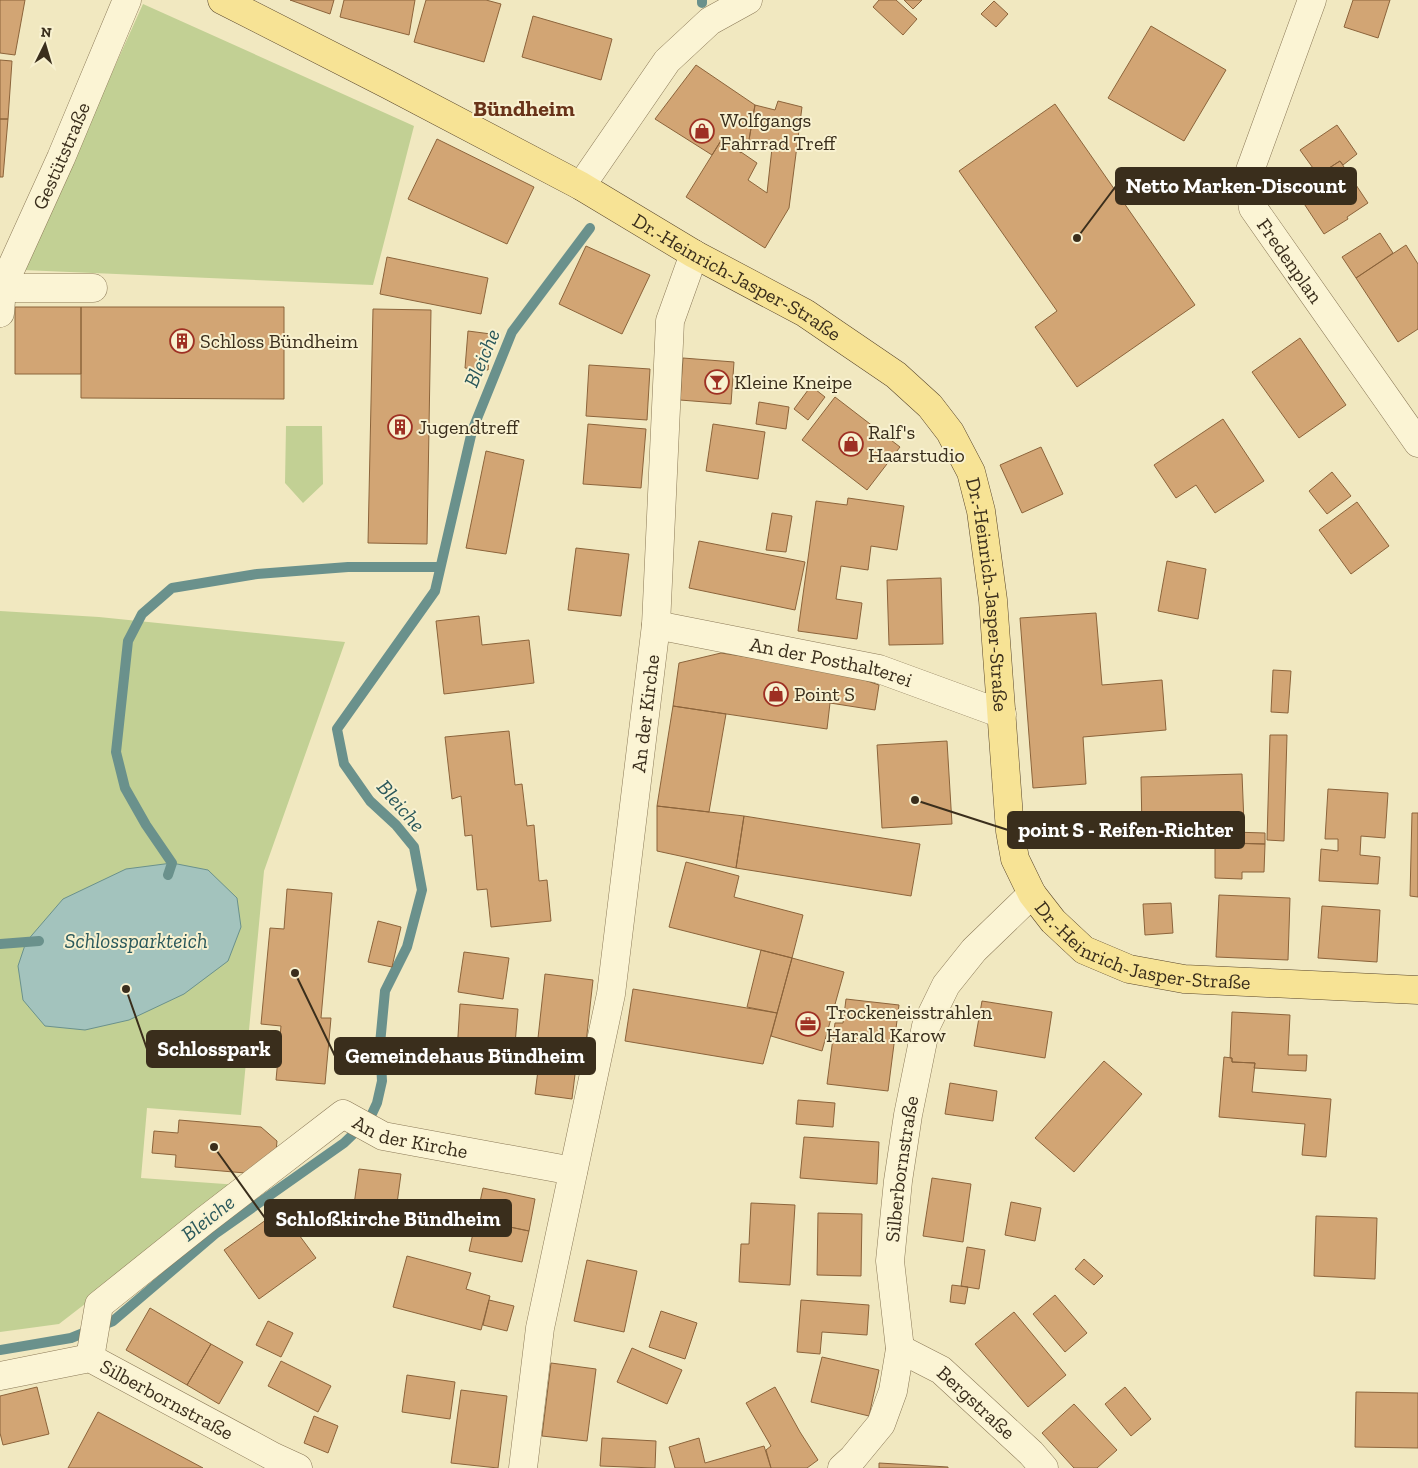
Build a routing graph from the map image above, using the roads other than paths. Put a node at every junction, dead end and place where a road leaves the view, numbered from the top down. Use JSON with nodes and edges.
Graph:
{"nodes":[{"id":1,"x":127,"y":0,"type":"edge"},
{"id":2,"x":222,"y":0,"type":"edge"},
{"id":3,"x":748,"y":0,"type":"edge"},
{"id":4,"x":1312,"y":0,"type":"edge"},
{"id":5,"x":581,"y":186,"type":"junction"},
{"id":6,"x":694,"y":254,"type":"junction"},
{"id":7,"x":92,"y":288,"type":"dead end"},
{"id":8,"x":1,"y":296,"type":"edge"},
{"id":9,"x":1418,"y":443,"type":"edge"},
{"id":10,"x":656,"y":625,"type":"junction"},
{"id":11,"x":1002,"y":714,"type":"junction"},
{"id":12,"x":1032,"y":894,"type":"junction"},
{"id":13,"x":1418,"y":990,"type":"edge"},
{"id":14,"x":573,"y":1171,"type":"junction"},
{"id":15,"x":900,"y":1349,"type":"junction"},
{"id":16,"x":90,"y":1358,"type":"junction"},
{"id":17,"x":0,"y":1376,"type":"edge"},
{"id":18,"x":298,"y":1468,"type":"edge"},
{"id":19,"x":524,"y":1468,"type":"edge"},
{"id":20,"x":842,"y":1468,"type":"edge"},
{"id":21,"x":1044,"y":1468,"type":"edge"}],
"edges":[{"from":1,"to":8,"type":"street","name":"Gestütstraße"},
{"from":2,"to":5,"type":"main road","name":"Dr.-Heinrich-Jasper-Straße"},
{"from":3,"to":5,"type":"street"},
{"from":4,"to":9,"type":"street","name":"Fredenplan"},
{"from":5,"to":6,"type":"main road","name":"Dr.-Heinrich-Jasper-Straße"},
{"from":6,"to":10,"type":"street","name":"An der Kirche"},
{"from":6,"to":11,"type":"main road","name":"Dr.-Heinrich-Jasper-Straße"},
{"from":7,"to":8,"type":"street"},
{"from":10,"to":11,"type":"street","name":"An der Posthalterei"},
{"from":10,"to":14,"type":"street","name":"An der Kirche"},
{"from":11,"to":12,"type":"main road","name":"Dr.-Heinrich-Jasper-Straße"},
{"from":12,"to":13,"type":"main road","name":"Dr.-Heinrich-Jasper-Straße"},
{"from":12,"to":15,"type":"street","name":"Silberbornstraße"},
{"from":14,"to":16,"type":"street","name":"An der Kirche"},
{"from":14,"to":19,"type":"street","name":"An der Kirche"},
{"from":15,"to":20,"type":"street","name":"Silberbornstraße"},
{"from":15,"to":21,"type":"street","name":"Bergstraße"},
{"from":16,"to":17,"type":"street","name":"Silberbornstraße"},
{"from":16,"to":18,"type":"street","name":"Silberbornstraße"}]}
